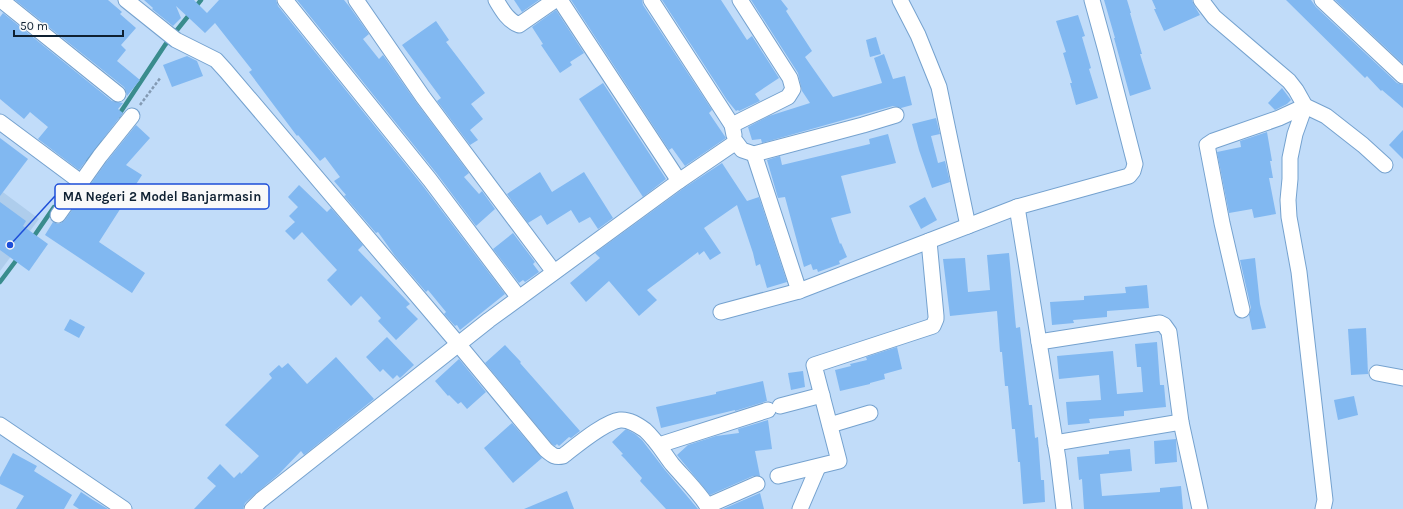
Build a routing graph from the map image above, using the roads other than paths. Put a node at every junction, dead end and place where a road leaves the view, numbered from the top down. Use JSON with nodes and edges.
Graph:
{"nodes":[{"id":1,"x":1,"y":0,"type":"edge"},
{"id":2,"x":126,"y":0,"type":"edge"},
{"id":3,"x":285,"y":0,"type":"edge"},
{"id":4,"x":356,"y":0,"type":"edge"},
{"id":5,"x":496,"y":0,"type":"edge"},
{"id":6,"x":556,"y":0,"type":"edge"},
{"id":7,"x":560,"y":0,"type":"edge"},
{"id":8,"x":651,"y":0,"type":"edge"},
{"id":9,"x":740,"y":0,"type":"edge"},
{"id":10,"x":900,"y":0,"type":"edge"},
{"id":11,"x":910,"y":0,"type":"edge"},
{"id":12,"x":1092,"y":0,"type":"edge"},
{"id":13,"x":1201,"y":0,"type":"edge"},
{"id":14,"x":1322,"y":0,"type":"edge"},
{"id":15,"x":918,"y":35,"type":"junction"},
{"id":16,"x":1403,"y":76,"type":"edge"},
{"id":17,"x":118,"y":94,"type":"dead end"},
{"id":18,"x":1304,"y":106,"type":"junction"},
{"id":19,"x":896,"y":115,"type":"dead end"},
{"id":20,"x":132,"y":116,"type":"road end"},
{"id":21,"x":0,"y":122,"type":"edge"},
{"id":22,"x":732,"y":125,"type":"junction"},
{"id":23,"x":736,"y":142,"type":"junction"},
{"id":24,"x":754,"y":154,"type":"junction"},
{"id":25,"x":1385,"y":165,"type":"dead end"},
{"id":26,"x":76,"y":179,"type":"junction"},
{"id":27,"x":679,"y":181,"type":"junction"},
{"id":28,"x":1017,"y":207,"type":"junction"},
{"id":29,"x":58,"y":215,"type":"dead end"},
{"id":30,"x":968,"y":226,"type":"junction"},
{"id":31,"x":929,"y":241,"type":"junction"},
{"id":32,"x":554,"y":272,"type":"junction"},
{"id":33,"x":799,"y":291,"type":"junction"},
{"id":34,"x":519,"y":298,"type":"junction"},
{"id":35,"x":1242,"y":310,"type":"dead end"},
{"id":36,"x":721,"y":312,"type":"dead end"},
{"id":37,"x":1039,"y":342,"type":"junction"},
{"id":38,"x":459,"y":344,"type":"junction"},
{"id":39,"x":1377,"y":373,"type":"dead end"},
{"id":40,"x":1403,"y":378,"type":"edge"},
{"id":41,"x":822,"y":395,"type":"junction"},
{"id":42,"x":870,"y":413,"type":"dead end"},
{"id":43,"x":1182,"y":422,"type":"junction"},
{"id":44,"x":830,"y":425,"type":"junction"},
{"id":45,"x":2,"y":430,"type":"edge"},
{"id":46,"x":1055,"y":443,"type":"junction"},
{"id":47,"x":660,"y":445,"type":"junction"},
{"id":48,"x":818,"y":466,"type":"junction"},
{"id":49,"x":778,"y":476,"type":"dead end"},
{"id":50,"x":757,"y":484,"type":"dead end"},
{"id":51,"x":708,"y":507,"type":"edge"},
{"id":52,"x":124,"y":509,"type":"edge"},
{"id":53,"x":252,"y":509,"type":"edge"},
{"id":54,"x":800,"y":509,"type":"edge"},
{"id":55,"x":1064,"y":509,"type":"edge"},
{"id":56,"x":1200,"y":509,"type":"edge"},
{"id":57,"x":1323,"y":509,"type":"edge"}],
"edges":[{"from":1,"to":17,"type":"street"},
{"from":2,"to":38,"type":"street"},
{"from":3,"to":34,"type":"street"},
{"from":4,"to":32,"type":"street"},
{"from":5,"to":6,"type":"street"},
{"from":7,"to":27,"type":"street"},
{"from":8,"to":22,"type":"street"},
{"from":9,"to":22,"type":"street"},
{"from":10,"to":15,"type":"street"},
{"from":11,"to":15,"type":"street"},
{"from":12,"to":28,"type":"street"},
{"from":13,"to":18,"type":"street"},
{"from":14,"to":16,"type":"street"},
{"from":15,"to":30,"type":"street"},
{"from":18,"to":25,"type":"street"},
{"from":18,"to":35,"type":"street"},
{"from":18,"to":57,"type":"street"},
{"from":19,"to":24,"type":"street"},
{"from":20,"to":26,"type":"street"},
{"from":21,"to":26,"type":"street"},
{"from":22,"to":23,"type":"street"},
{"from":23,"to":24,"type":"street"},
{"from":23,"to":27,"type":"street"},
{"from":24,"to":33,"type":"street"},
{"from":26,"to":29,"type":"street"},
{"from":27,"to":32,"type":"street"},
{"from":28,"to":30,"type":"street"},
{"from":28,"to":37,"type":"street"},
{"from":30,"to":31,"type":"street"},
{"from":31,"to":33,"type":"street"},
{"from":31,"to":41,"type":"street"},
{"from":32,"to":34,"type":"street"},
{"from":33,"to":36,"type":"street"},
{"from":34,"to":38,"type":"street"},
{"from":37,"to":43,"type":"street"},
{"from":37,"to":46,"type":"street"},
{"from":38,"to":47,"type":"street"},
{"from":38,"to":53,"type":"street"},
{"from":39,"to":40,"type":"street"},
{"from":41,"to":44,"type":"street"},
{"from":41,"to":47,"type":"street"},
{"from":42,"to":44,"type":"street"},
{"from":43,"to":46,"type":"street"},
{"from":43,"to":56,"type":"street"},
{"from":44,"to":48,"type":"street"},
{"from":45,"to":52,"type":"street"},
{"from":46,"to":55,"type":"street"},
{"from":47,"to":51,"type":"street"},
{"from":48,"to":49,"type":"street"},
{"from":48,"to":54,"type":"street"},
{"from":50,"to":51,"type":"street"}]}
